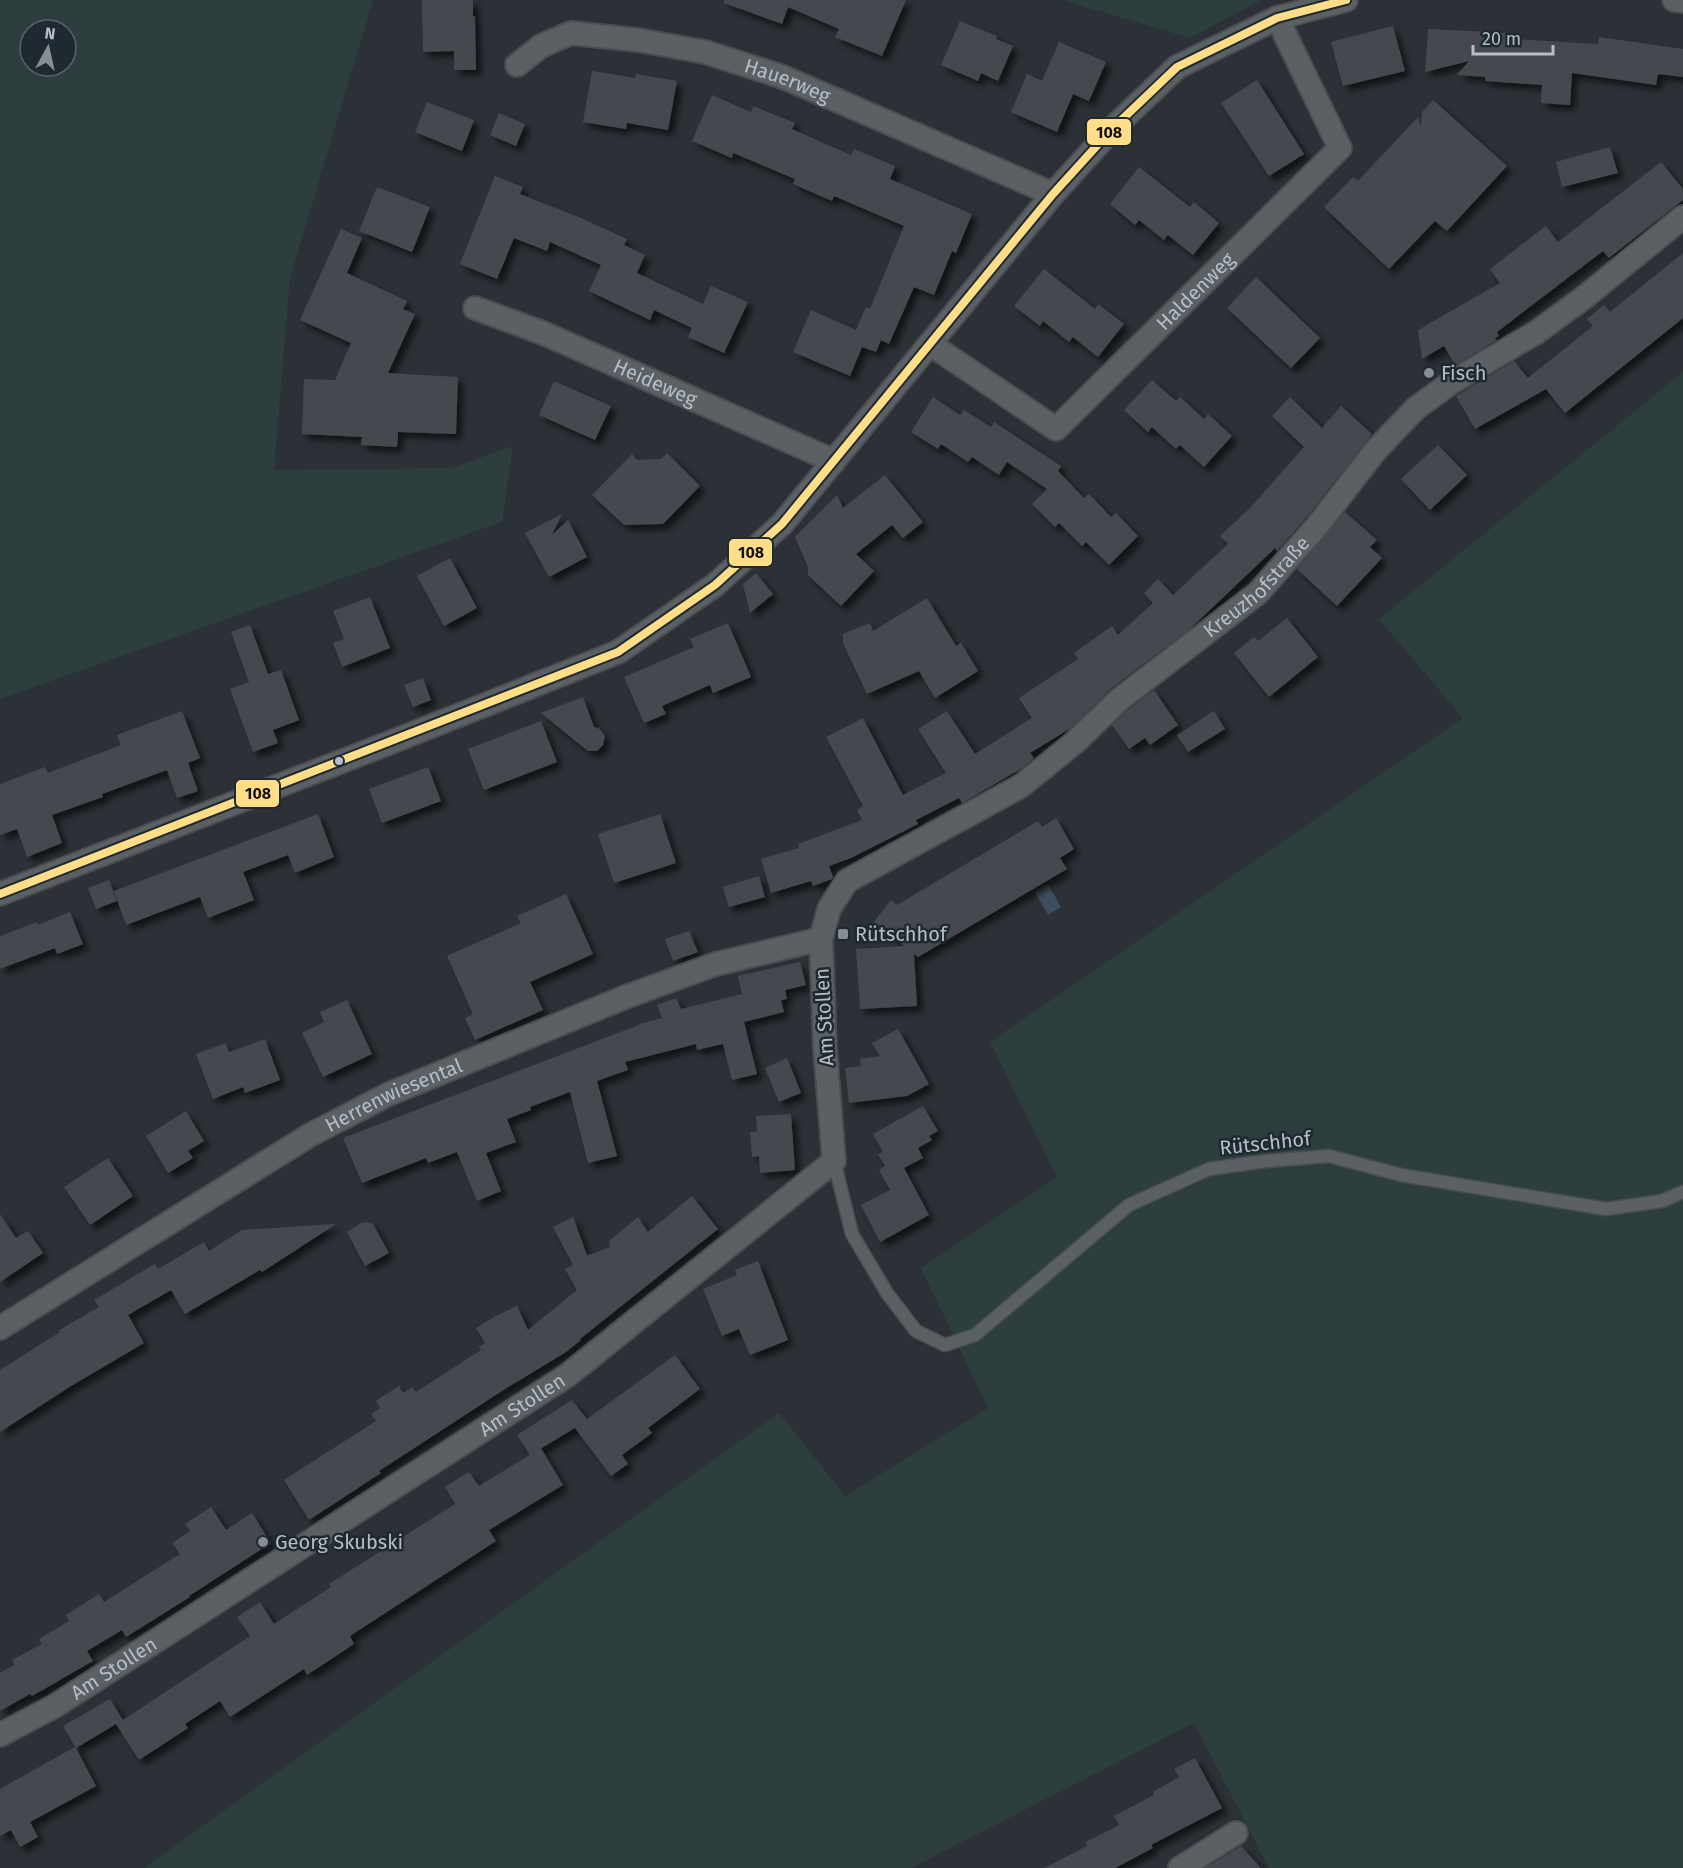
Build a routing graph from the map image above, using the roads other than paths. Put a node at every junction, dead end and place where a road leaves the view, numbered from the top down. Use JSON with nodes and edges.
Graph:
{"nodes":[{"id":1,"x":1346,"y":0,"type":"edge"},
{"id":2,"x":1674,"y":0,"type":"edge"},
{"id":3,"x":1683,"y":1,"type":"edge"},
{"id":4,"x":1277,"y":18,"type":"junction"},
{"id":5,"x":517,"y":65,"type":"dead end"},
{"id":6,"x":1053,"y":194,"type":"junction"},
{"id":7,"x":1683,"y":217,"type":"edge"},
{"id":8,"x":475,"y":308,"type":"dead end"},
{"id":9,"x":930,"y":344,"type":"junction"},
{"id":10,"x":834,"y":461,"type":"junction"},
{"id":11,"x":0,"y":894,"type":"edge"},
{"id":12,"x":821,"y":939,"type":"junction"},
{"id":13,"x":834,"y":1161,"type":"junction"},
{"id":14,"x":1683,"y":1192,"type":"edge"},
{"id":15,"x":0,"y":1328,"type":"edge"},
{"id":16,"x":0,"y":1735,"type":"edge"},
{"id":17,"x":1236,"y":1833,"type":"dead end"},
{"id":18,"x":1180,"y":1868,"type":"edge"}],
"edges":[{"from":1,"to":4,"type":"street"},
{"from":2,"to":3,"type":"street"},
{"from":4,"to":6,"type":"street"},
{"from":4,"to":9,"type":"street","name":"Haldenweg"},
{"from":5,"to":6,"type":"street","name":"Hauerweg"},
{"from":6,"to":9,"type":"street"},
{"from":7,"to":12,"type":"street","name":"Kreuzhofstraße"},
{"from":8,"to":10,"type":"street","name":"Heideweg"},
{"from":9,"to":10,"type":"street"},
{"from":10,"to":11,"type":"street"},
{"from":12,"to":13,"type":"street","name":"Am Stollen"},
{"from":12,"to":15,"type":"street","name":"Herrenwiesental"},
{"from":13,"to":14,"type":"lane","name":"Rütschhof"},
{"from":13,"to":16,"type":"street","name":"Am Stollen"},
{"from":17,"to":18,"type":"street"}]}
